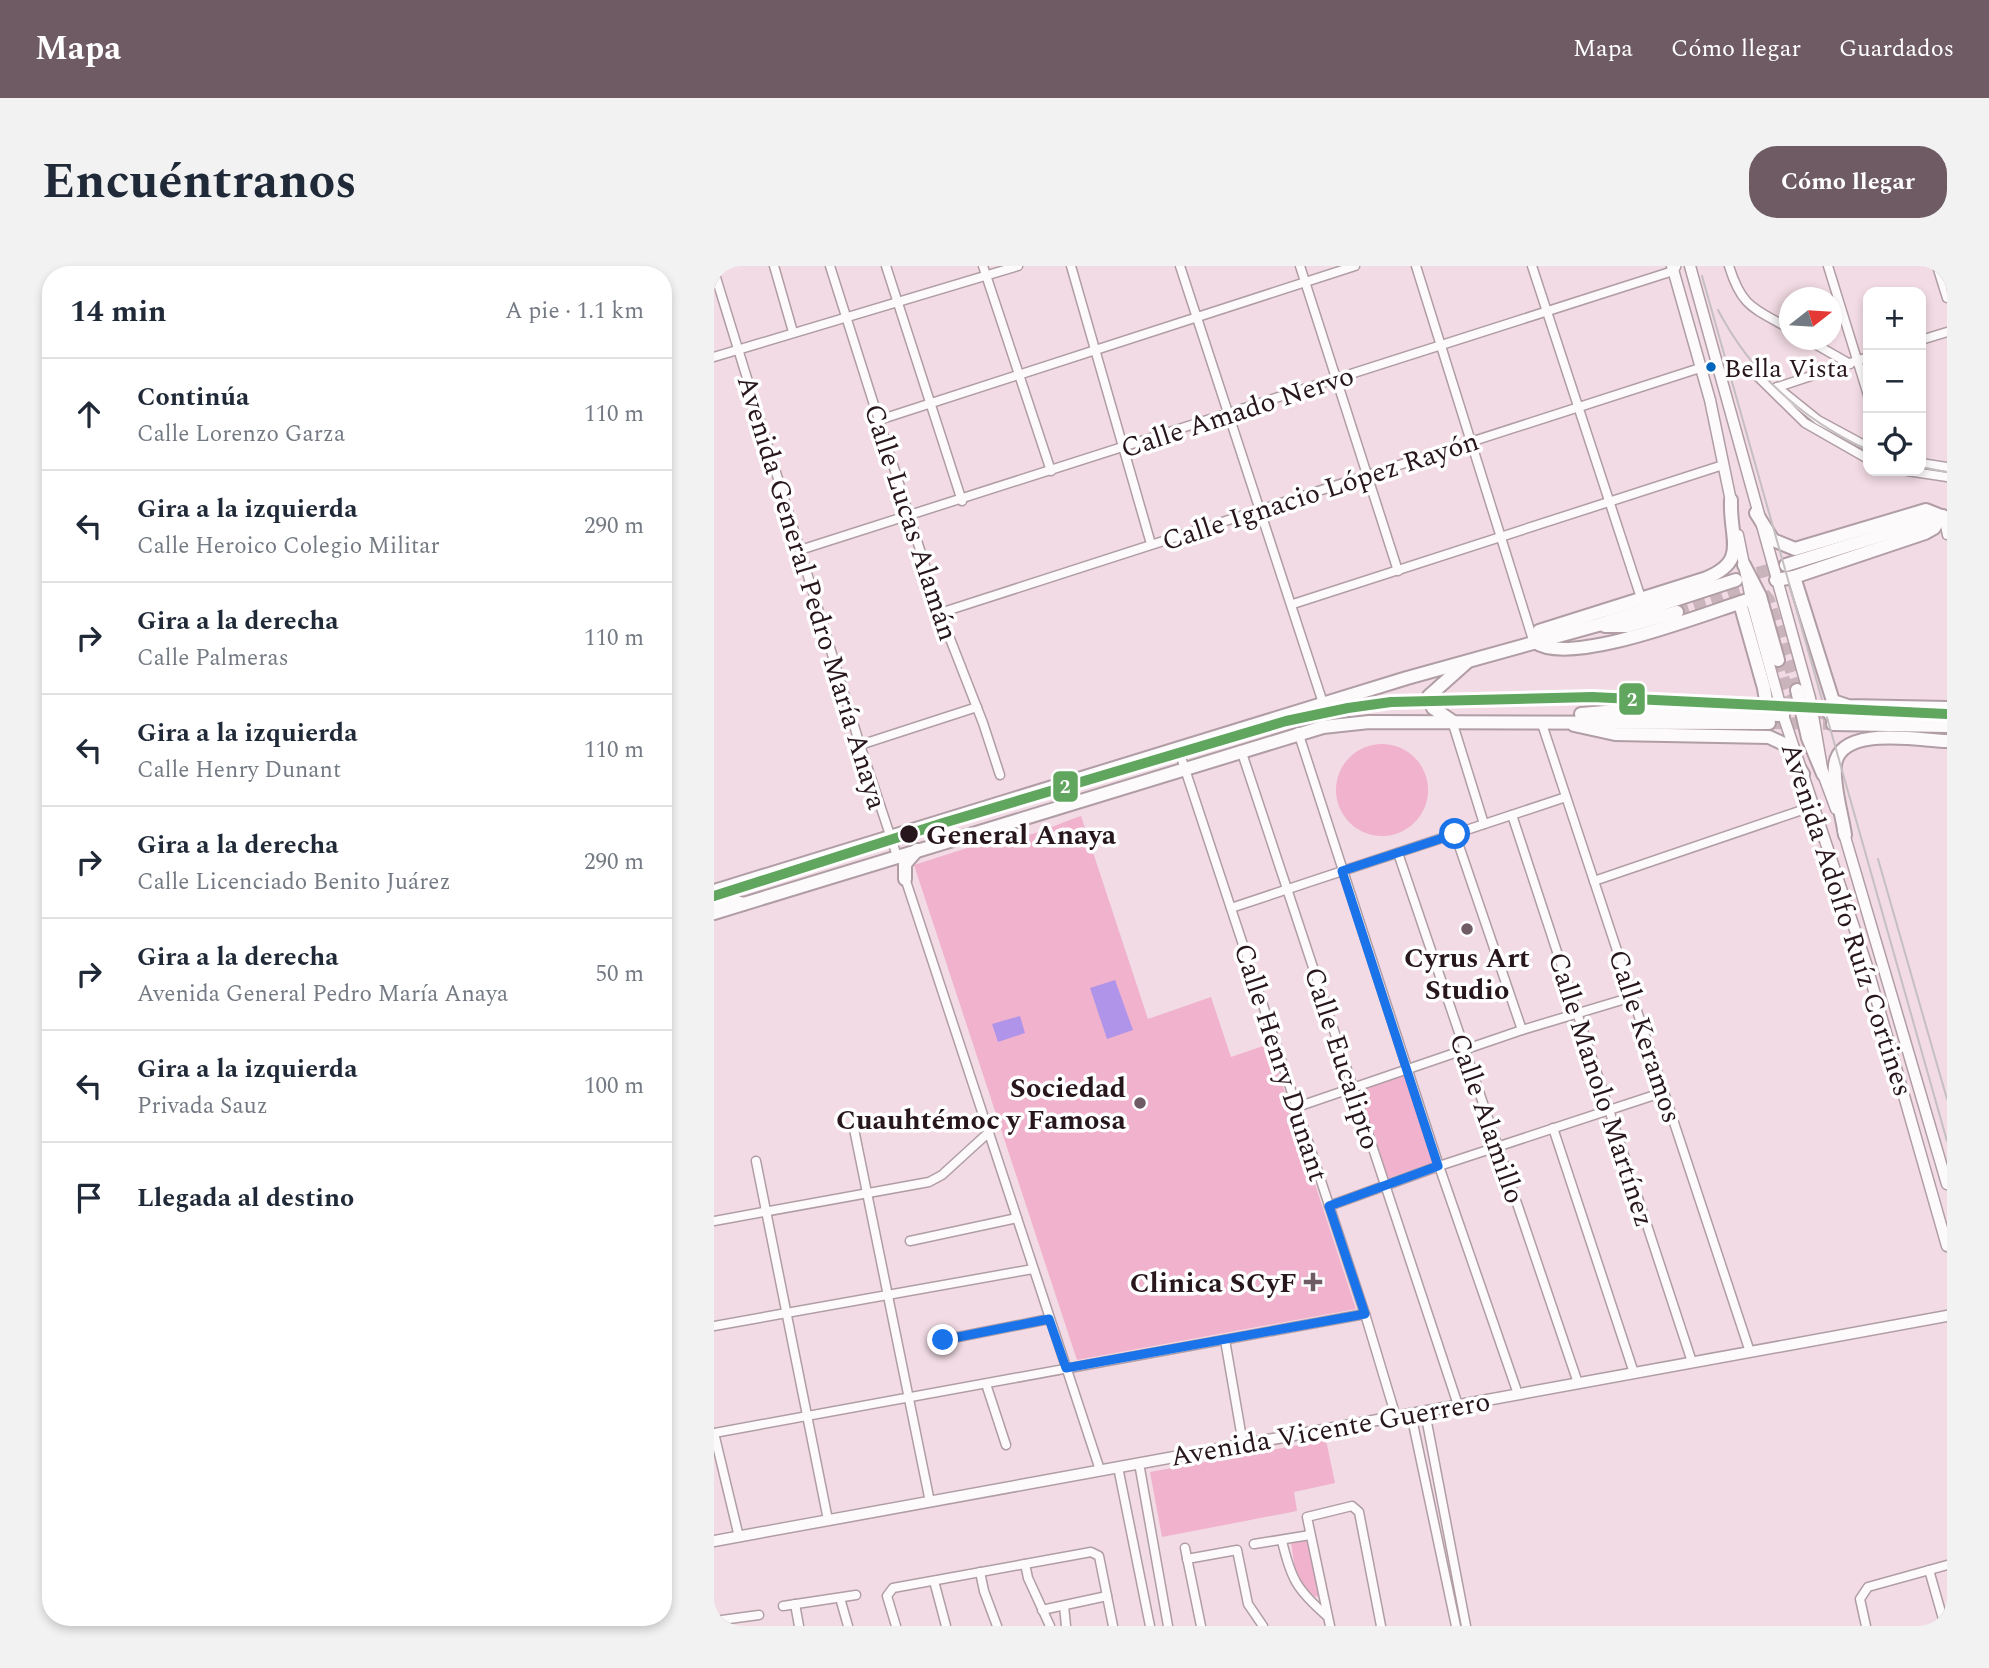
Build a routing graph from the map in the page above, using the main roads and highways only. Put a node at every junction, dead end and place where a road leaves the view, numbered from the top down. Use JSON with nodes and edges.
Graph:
{"nodes":[{"id":1,"x":1690,"y":266,"type":"edge"},
{"id":2,"x":1674,"y":268,"type":"edge"},
{"id":3,"x":1731,"y":500,"type":"junction"},
{"id":4,"x":1756,"y":513,"type":"junction"},
{"id":5,"x":1944,"y":516,"type":"edge"},
{"id":6,"x":1744,"y":565,"type":"junction"},
{"id":7,"x":1786,"y":565,"type":"tunnel mouth"},
{"id":8,"x":1794,"y":577,"type":"junction"},
{"id":9,"x":1736,"y":580,"type":"tunnel mouth"},
{"id":10,"x":1776,"y":580,"type":"junction"},
{"id":11,"x":1745,"y":601,"type":"junction"},
{"id":12,"x":1677,"y":612,"type":"tunnel mouth"},
{"id":13,"x":1598,"y":625,"type":"junction"},
{"id":14,"x":1535,"y":643,"type":"junction"},
{"id":15,"x":1472,"y":659,"type":"junction"},
{"id":16,"x":1778,"y":660,"type":"tunnel mouth"},
{"id":17,"x":1797,"y":690,"type":"tunnel mouth"},
{"id":18,"x":1947,"y":708,"type":"edge"},
{"id":19,"x":1783,"y":715,"type":"junction"},
{"id":20,"x":1768,"y":718,"type":"junction"},
{"id":21,"x":1831,"y":719,"type":"tunnel mouth"},
{"id":22,"x":1560,"y":720,"type":"junction"},
{"id":23,"x":1452,"y":721,"type":"junction"},
{"id":24,"x":1947,"y":726,"type":"edge"},
{"id":25,"x":1947,"y":741,"type":"edge"},
{"id":26,"x":1802,"y":774,"type":"junction"},
{"id":27,"x":1823,"y":775,"type":"junction"},
{"id":28,"x":1845,"y":835,"type":"junction"},
{"id":29,"x":922,"y":848,"type":"junction"},
{"id":30,"x":905,"y":879,"type":"road end"},
{"id":31,"x":714,"y":891,"type":"edge"},
{"id":32,"x":714,"y":901,"type":"edge"},
{"id":33,"x":743,"y":904,"type":"junction"},
{"id":34,"x":714,"y":913,"type":"edge"},
{"id":35,"x":1947,"y":1184,"type":"edge"},
{"id":36,"x":1947,"y":1246,"type":"edge"},
{"id":37,"x":1947,"y":1316,"type":"edge"},
{"id":38,"x":714,"y":1541,"type":"edge"}],
"edges":[{"from":1,"to":4,"type":"main road","name":"Avenida Adolfo Ruíz Cortines"},
{"from":2,"to":3,"type":"main road","name":"Avenida Adolfo Ruíz Cortines"},
{"from":3,"to":6,"type":"main road","name":"Avenida Adolfo Ruíz Cortines"},
{"from":3,"to":14,"type":"highway"},
{"from":4,"to":5,"type":"highway"},
{"from":4,"to":10,"type":"main road","name":"Avenida Adolfo Ruíz Cortines"},
{"from":5,"to":7,"type":"highway"},
{"from":5,"to":8,"type":"highway"},
{"from":6,"to":11,"type":"main road","name":"Avenida Adolfo Ruíz Cortines"},
{"from":6,"to":16,"type":"highway"},
{"from":8,"to":10,"type":"highway"},
{"from":8,"to":18,"type":"highway"},
{"from":9,"to":13,"type":"highway"},
{"from":10,"to":27,"type":"main road","name":"Avenida Adolfo Ruíz Cortines"},
{"from":11,"to":14,"type":"highway"},
{"from":11,"to":19,"type":"main road","name":"Avenida Adolfo Ruíz Cortines"},
{"from":11,"to":20,"type":"highway"},
{"from":12,"to":13,"type":"highway"},
{"from":13,"to":14,"type":"highway"},
{"from":14,"to":15,"type":"highway"},
{"from":15,"to":23,"type":"highway"},
{"from":15,"to":31,"type":"highway"},
{"from":17,"to":27,"type":"highway"},
{"from":19,"to":20,"type":"highway"},
{"from":19,"to":26,"type":"main road","name":"Avenida Adolfo Ruíz Cortines"},
{"from":20,"to":22,"type":"highway"},
{"from":21,"to":24,"type":"highway"},
{"from":22,"to":23,"type":"highway"},
{"from":22,"to":26,"type":"highway"},
{"from":23,"to":29,"type":"highway"},
{"from":25,"to":28,"type":"highway"},
{"from":26,"to":36,"type":"main road","name":"Avenida Adolfo Ruíz Cortines"},
{"from":27,"to":28,"type":"main road","name":"Avenida Adolfo Ruíz Cortines"},
{"from":28,"to":35,"type":"main road","name":"Avenida Adolfo Ruíz Cortines"},
{"from":29,"to":30,"type":"highway"},
{"from":29,"to":33,"type":"highway"},
{"from":32,"to":33,"type":"highway"},
{"from":33,"to":34,"type":"highway"},
{"from":37,"to":38,"type":"main road","name":"Avenida Vicente Guerrero"}]}
